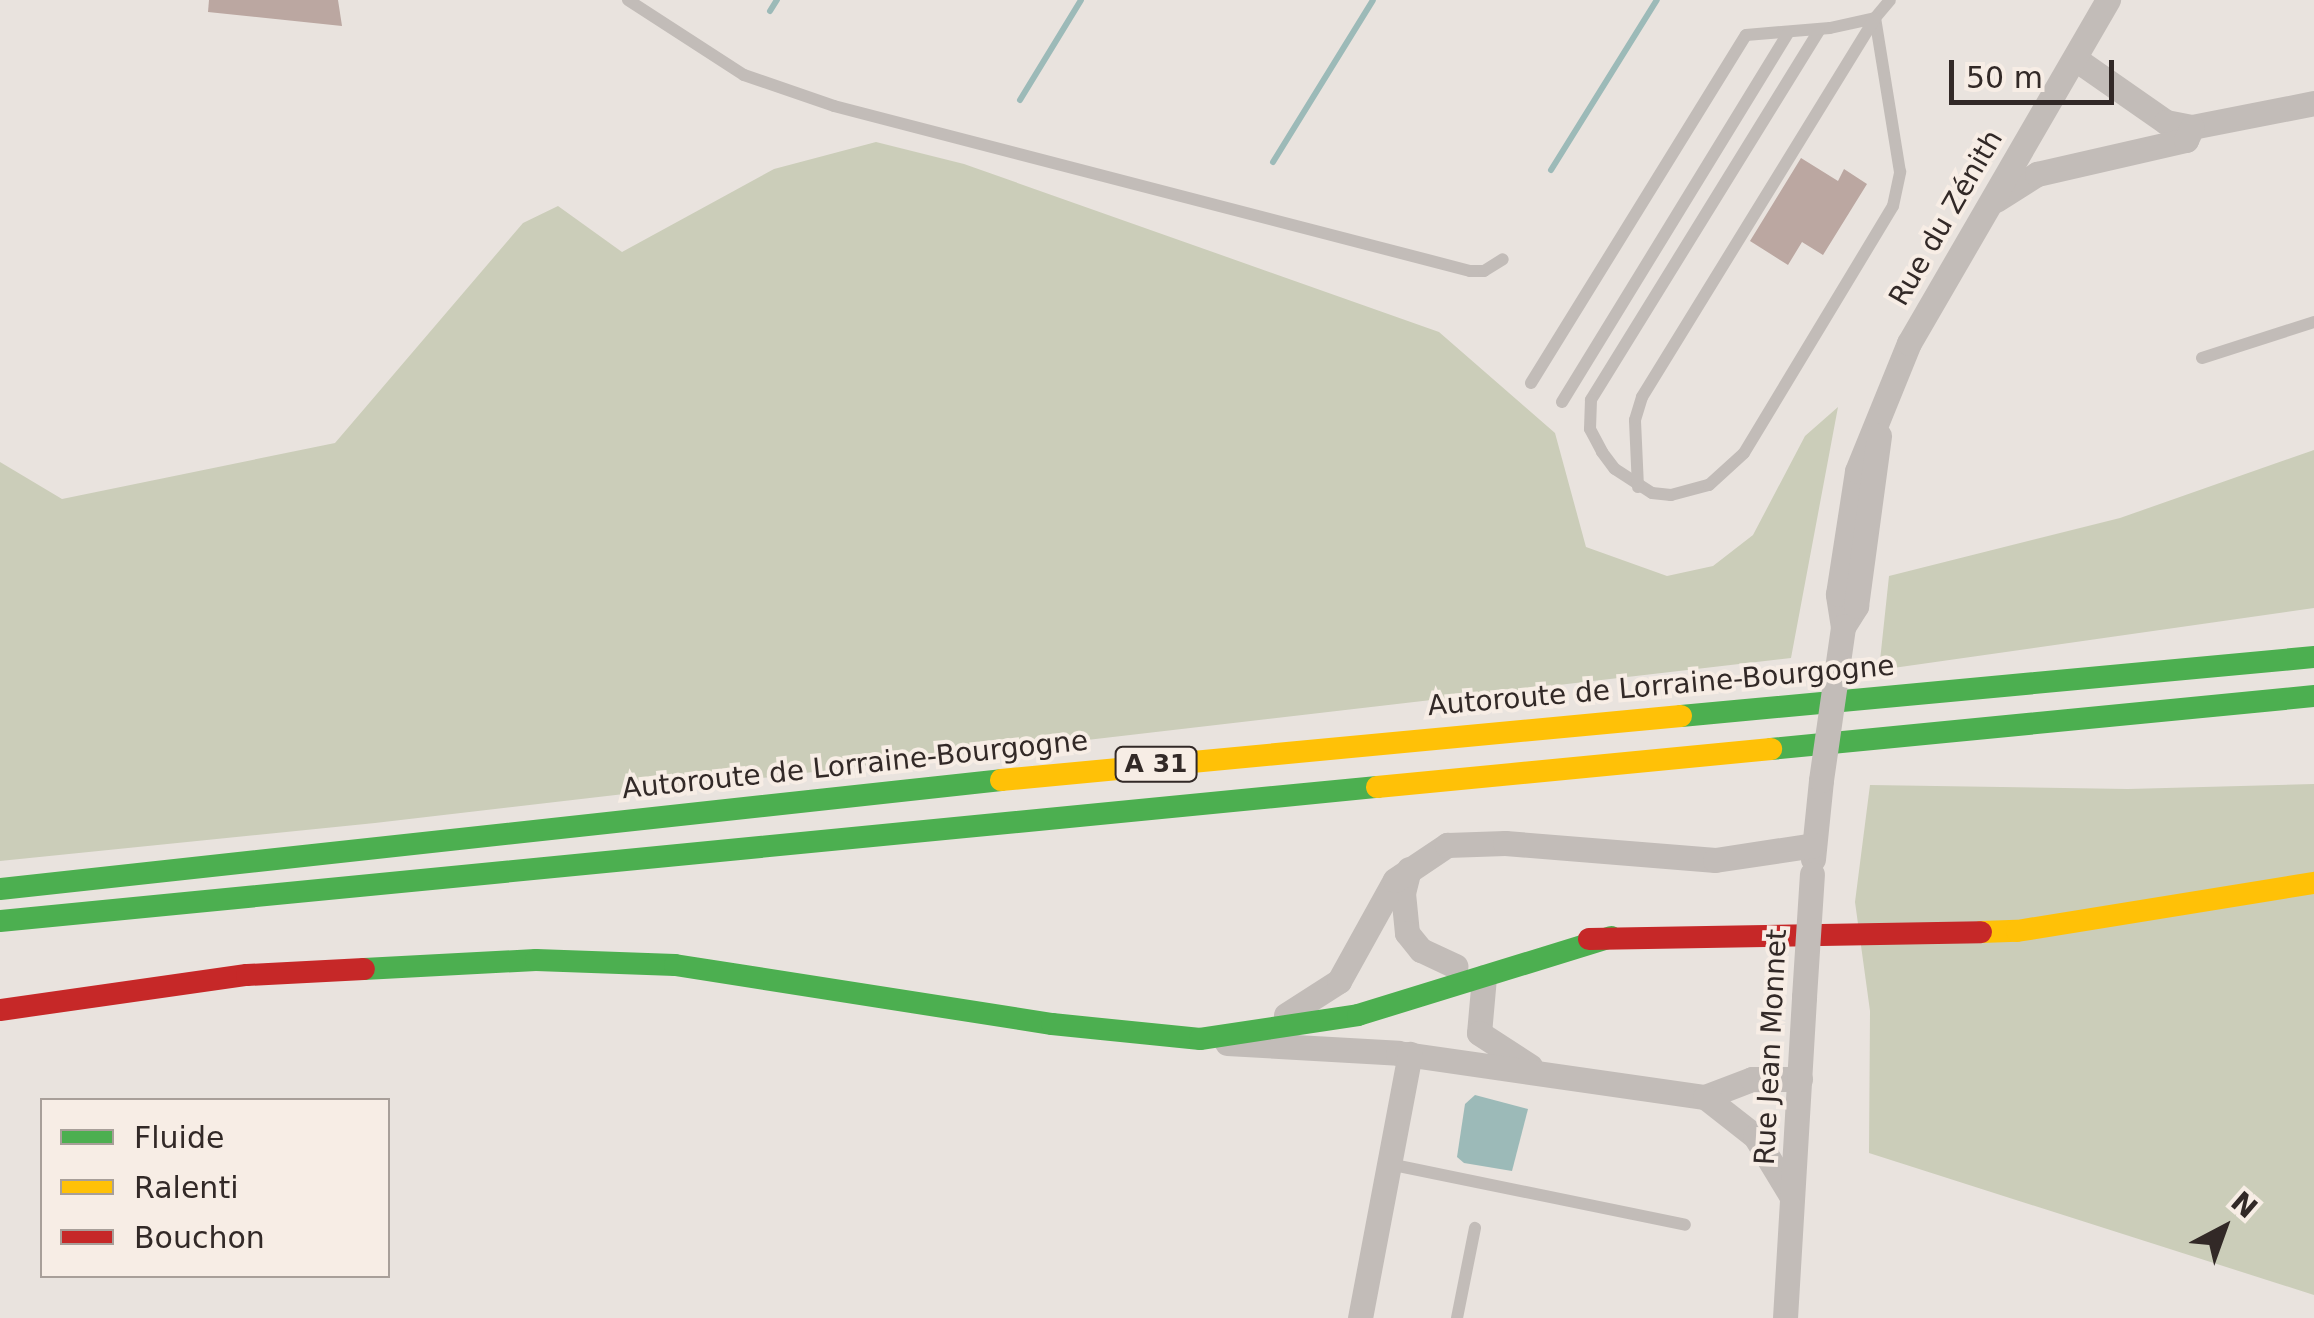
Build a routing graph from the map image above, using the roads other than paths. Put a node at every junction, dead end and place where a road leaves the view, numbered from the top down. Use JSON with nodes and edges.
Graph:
{"nodes":[{"id":1,"x":628,"y":0,"type":"edge"},
{"id":2,"x":1890,"y":0,"type":"edge"},
{"id":3,"x":2108,"y":0,"type":"edge"},
{"id":4,"x":1875,"y":18,"type":"junction"},
{"id":5,"x":1820,"y":29,"type":"junction"},
{"id":6,"x":1789,"y":32,"type":"junction"},
{"id":7,"x":2077,"y":60,"type":"junction"},
{"id":8,"x":2314,"y":102,"type":"edge"},
{"id":9,"x":2192,"y":127,"type":"junction"},
{"id":10,"x":1987,"y":207,"type":"junction"},
{"id":11,"x":1503,"y":259,"type":"dead end"},
{"id":12,"x":2314,"y":322,"type":"edge"},
{"id":13,"x":2202,"y":358,"type":"dead end"},
{"id":14,"x":1530,"y":383,"type":"dead end"},
{"id":15,"x":1562,"y":402,"type":"dead end"},
{"id":16,"x":1638,"y":487,"type":"junction"},
{"id":17,"x":2314,"y":657,"type":"edge"},
{"id":18,"x":2314,"y":696,"type":"edge"},
{"id":19,"x":1821,"y":780,"type":"joint"},
{"id":20,"x":1814,"y":845,"type":"junction"},
{"id":21,"x":1409,"y":869,"type":"junction"},
{"id":22,"x":2314,"y":883,"type":"edge"},
{"id":23,"x":0,"y":889,"type":"edge"},
{"id":24,"x":0,"y":922,"type":"edge"},
{"id":25,"x":1611,"y":937,"type":"junction"},
{"id":26,"x":1456,"y":966,"type":"junction"},
{"id":27,"x":1484,"y":978,"type":"junction"},
{"id":28,"x":1436,"y":983,"type":"junction"},
{"id":29,"x":0,"y":1010,"type":"edge"},
{"id":30,"x":1286,"y":1015,"type":"junction"},
{"id":31,"x":1172,"y":1033,"type":"junction"},
{"id":32,"x":1479,"y":1033,"type":"junction"},
{"id":33,"x":1200,"y":1039,"type":"junction"},
{"id":34,"x":1410,"y":1054,"type":"junction"},
{"id":35,"x":1553,"y":1076,"type":"junction"},
{"id":36,"x":1800,"y":1078,"type":"junction"},
{"id":37,"x":1705,"y":1098,"type":"junction"},
{"id":38,"x":1389,"y":1164,"type":"junction"},
{"id":39,"x":1792,"y":1198,"type":"junction"},
{"id":40,"x":1685,"y":1225,"type":"dead end"},
{"id":41,"x":1476,"y":1228,"type":"dead end"},
{"id":42,"x":1360,"y":1318,"type":"edge"},
{"id":43,"x":1457,"y":1318,"type":"edge"},
{"id":44,"x":1785,"y":1318,"type":"edge"}],
"edges":[{"from":1,"to":11,"type":"lane"},
{"from":2,"to":4,"type":"lane"},
{"from":3,"to":7,"type":"street","name":"Rue du Zénith"},
{"from":4,"to":5,"type":"lane"},
{"from":4,"to":16,"type":"lane"},
{"from":4,"to":16,"type":"lane"},
{"from":5,"to":6,"type":"lane"},
{"from":5,"to":16,"type":"lane"},
{"from":6,"to":14,"type":"lane"},
{"from":6,"to":15,"type":"lane"},
{"from":7,"to":9,"type":"street"},
{"from":7,"to":10,"type":"street","name":"Rue du Zénith"},
{"from":8,"to":9,"type":"street"},
{"from":9,"to":10,"type":"street"},
{"from":10,"to":19,"type":"street","name":"Rue du Zénith","bridge":true},
{"from":12,"to":13,"type":"lane"},
{"from":17,"to":23,"type":"main road","name":"Autoroute de Lorraine-Bourgogne","number":"A 31"},
{"from":18,"to":24,"type":"main road","number":"A 31"},
{"from":19,"to":20,"type":"street","name":"Rue Jean Monnet"},
{"from":20,"to":21,"type":"street"},
{"from":20,"to":36,"type":"street","name":"Rue Jean Monnet","bridge":true},
{"from":21,"to":26,"type":"street"},
{"from":21,"to":30,"type":"street"},
{"from":22,"to":25,"type":"main road"},
{"from":25,"to":26,"type":"main road"},
{"from":25,"to":27,"type":"main road"},
{"from":26,"to":28,"type":"main road"},
{"from":27,"to":28,"type":"main road"},
{"from":27,"to":32,"type":"street"},
{"from":28,"to":30,"type":"main road"},
{"from":28,"to":32,"type":"street"},
{"from":28,"to":33,"type":"main road"},
{"from":29,"to":31,"type":"main road"},
{"from":30,"to":31,"type":"main road"},
{"from":31,"to":33,"type":"main road"},
{"from":32,"to":35,"type":"street"},
{"from":33,"to":34,"type":"street"},
{"from":34,"to":35,"type":"street"},
{"from":34,"to":38,"type":"street"},
{"from":35,"to":37,"type":"street"},
{"from":36,"to":37,"type":"street"},
{"from":36,"to":39,"type":"street","name":"Rue Jean Monnet"},
{"from":37,"to":39,"type":"street"},
{"from":38,"to":40,"type":"lane"},
{"from":38,"to":42,"type":"street"},
{"from":39,"to":44,"type":"street","name":"Rue Jean Monnet"},
{"from":41,"to":43,"type":"lane"}]}
